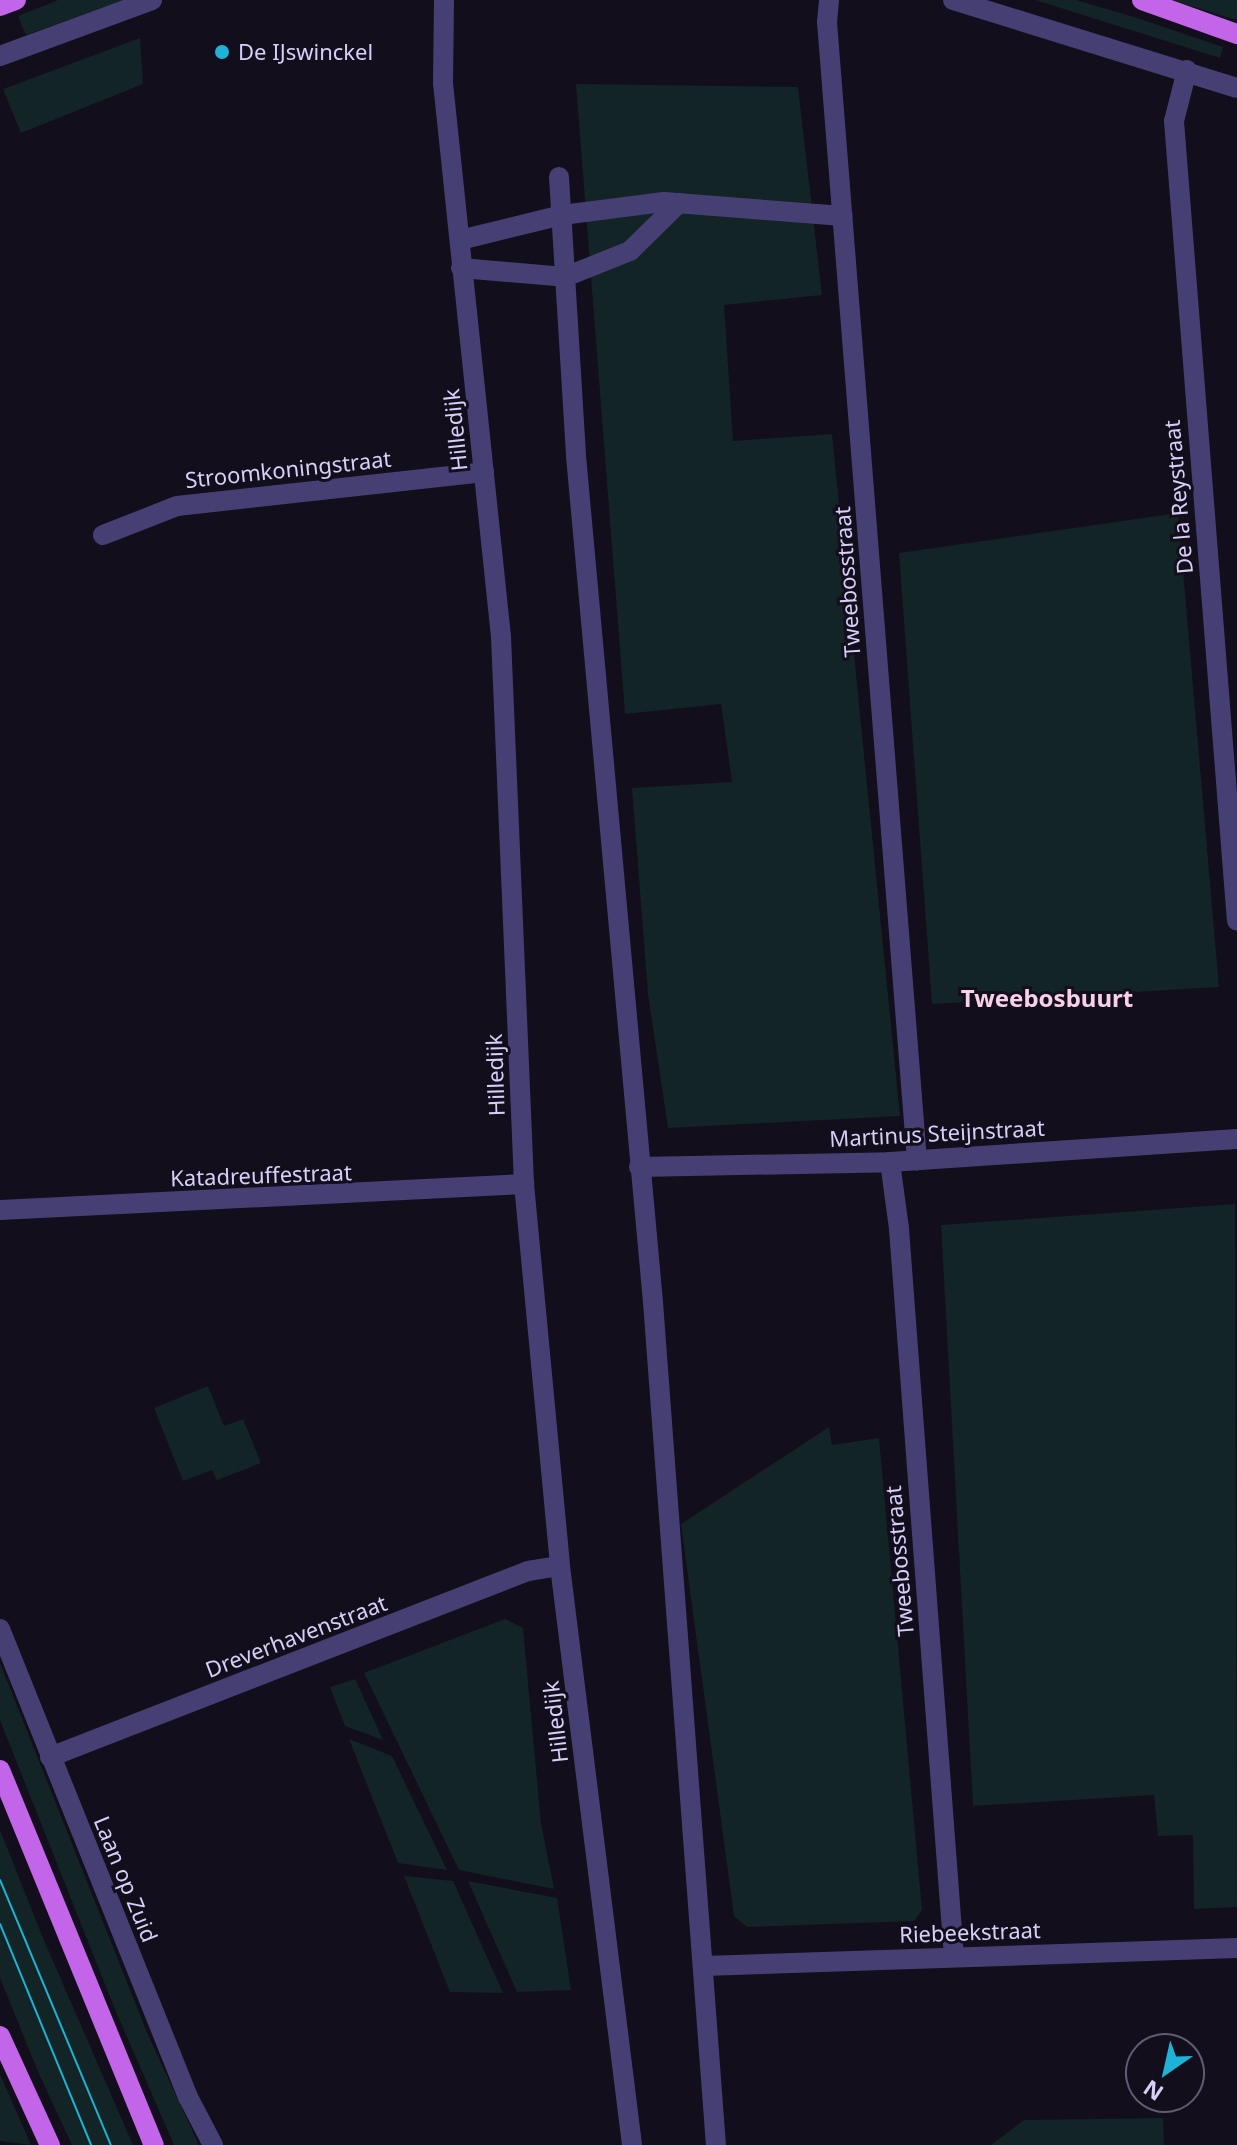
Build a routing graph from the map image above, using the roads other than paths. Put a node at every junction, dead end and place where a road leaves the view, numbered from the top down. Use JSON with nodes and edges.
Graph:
{"nodes":[{"id":1,"x":16,"y":0,"type":"edge"},
{"id":2,"x":152,"y":0,"type":"edge"},
{"id":3,"x":444,"y":0,"type":"edge"},
{"id":4,"x":829,"y":0,"type":"edge"},
{"id":5,"x":953,"y":0,"type":"edge"},
{"id":6,"x":1142,"y":0,"type":"edge"},
{"id":7,"x":0,"y":6,"type":"edge"},
{"id":8,"x":1237,"y":34,"type":"edge"},
{"id":9,"x":0,"y":56,"type":"edge"},
{"id":10,"x":1187,"y":70,"type":"junction"},
{"id":11,"x":1237,"y":88,"type":"edge"},
{"id":12,"x":559,"y":177,"type":"dead end"},
{"id":13,"x":679,"y":203,"type":"junction"},
{"id":14,"x":562,"y":215,"type":"junction"},
{"id":15,"x":842,"y":216,"type":"junction"},
{"id":16,"x":460,"y":240,"type":"junction"},
{"id":17,"x":461,"y":268,"type":"junction"},
{"id":18,"x":565,"y":277,"type":"junction"},
{"id":19,"x":484,"y":472,"type":"junction"},
{"id":20,"x":103,"y":535,"type":"dead end"},
{"id":21,"x":1237,"y":921,"type":"edge"},
{"id":22,"x":1237,"y":1139,"type":"edge"},
{"id":23,"x":917,"y":1160,"type":"junction"},
{"id":24,"x":890,"y":1162,"type":"junction"},
{"id":25,"x":639,"y":1167,"type":"junction"},
{"id":26,"x":524,"y":1184,"type":"junction"},
{"id":27,"x":0,"y":1210,"type":"edge"},
{"id":28,"x":560,"y":1566,"type":"junction"},
{"id":29,"x":0,"y":1629,"type":"edge"},
{"id":30,"x":50,"y":1757,"type":"junction"},
{"id":31,"x":0,"y":1770,"type":"edge"},
{"id":32,"x":1237,"y":1948,"type":"edge"},
{"id":33,"x":954,"y":1957,"type":"junction"},
{"id":34,"x":704,"y":1966,"type":"junction"},
{"id":35,"x":0,"y":2036,"type":"edge"},
{"id":36,"x":50,"y":2145,"type":"edge"},
{"id":37,"x":154,"y":2145,"type":"edge"},
{"id":38,"x":213,"y":2145,"type":"edge"},
{"id":39,"x":632,"y":2145,"type":"edge"},
{"id":40,"x":716,"y":2145,"type":"edge"}],
"edges":[{"from":1,"to":7,"type":"main road"},
{"from":2,"to":9,"type":"street"},
{"from":3,"to":16,"type":"street","name":"Hilledijk"},
{"from":4,"to":15,"type":"street","name":"Tweebosstraat"},
{"from":5,"to":10,"type":"street"},
{"from":6,"to":8,"type":"main road"},
{"from":10,"to":11,"type":"street"},
{"from":10,"to":21,"type":"street","name":"De la Reystraat"},
{"from":12,"to":14,"type":"street"},
{"from":13,"to":14,"type":"street"},
{"from":13,"to":15,"type":"street"},
{"from":13,"to":18,"type":"street"},
{"from":14,"to":16,"type":"street"},
{"from":14,"to":18,"type":"street"},
{"from":15,"to":23,"type":"street","name":"Tweebosstraat"},
{"from":16,"to":17,"type":"street","name":"Hilledijk"},
{"from":17,"to":18,"type":"street"},
{"from":17,"to":19,"type":"street","name":"Hilledijk"},
{"from":18,"to":25,"type":"street"},
{"from":19,"to":20,"type":"street","name":"Stroomkoningstraat"},
{"from":19,"to":26,"type":"street","name":"Hilledijk"},
{"from":22,"to":23,"type":"street","name":"Martinus Steijnstraat"},
{"from":23,"to":24,"type":"street","name":"Martinus Steijnstraat"},
{"from":24,"to":25,"type":"street","name":"Martinus Steijnstraat"},
{"from":24,"to":33,"type":"street","name":"Tweebosstraat"},
{"from":25,"to":34,"type":"street"},
{"from":26,"to":27,"type":"street","name":"Katadreuffestraat"},
{"from":26,"to":28,"type":"street","name":"Hilledijk"},
{"from":28,"to":30,"type":"street","name":"Dreverhavenstraat"},
{"from":28,"to":39,"type":"street","name":"Hilledijk"},
{"from":29,"to":30,"type":"street","name":"Laan op Zuid"},
{"from":30,"to":38,"type":"street","name":"Laan op Zuid"},
{"from":31,"to":37,"type":"main road"},
{"from":32,"to":33,"type":"street","name":"Riebeekstraat"},
{"from":33,"to":34,"type":"street","name":"Riebeekstraat"},
{"from":34,"to":40,"type":"street"},
{"from":35,"to":36,"type":"main road"}]}
